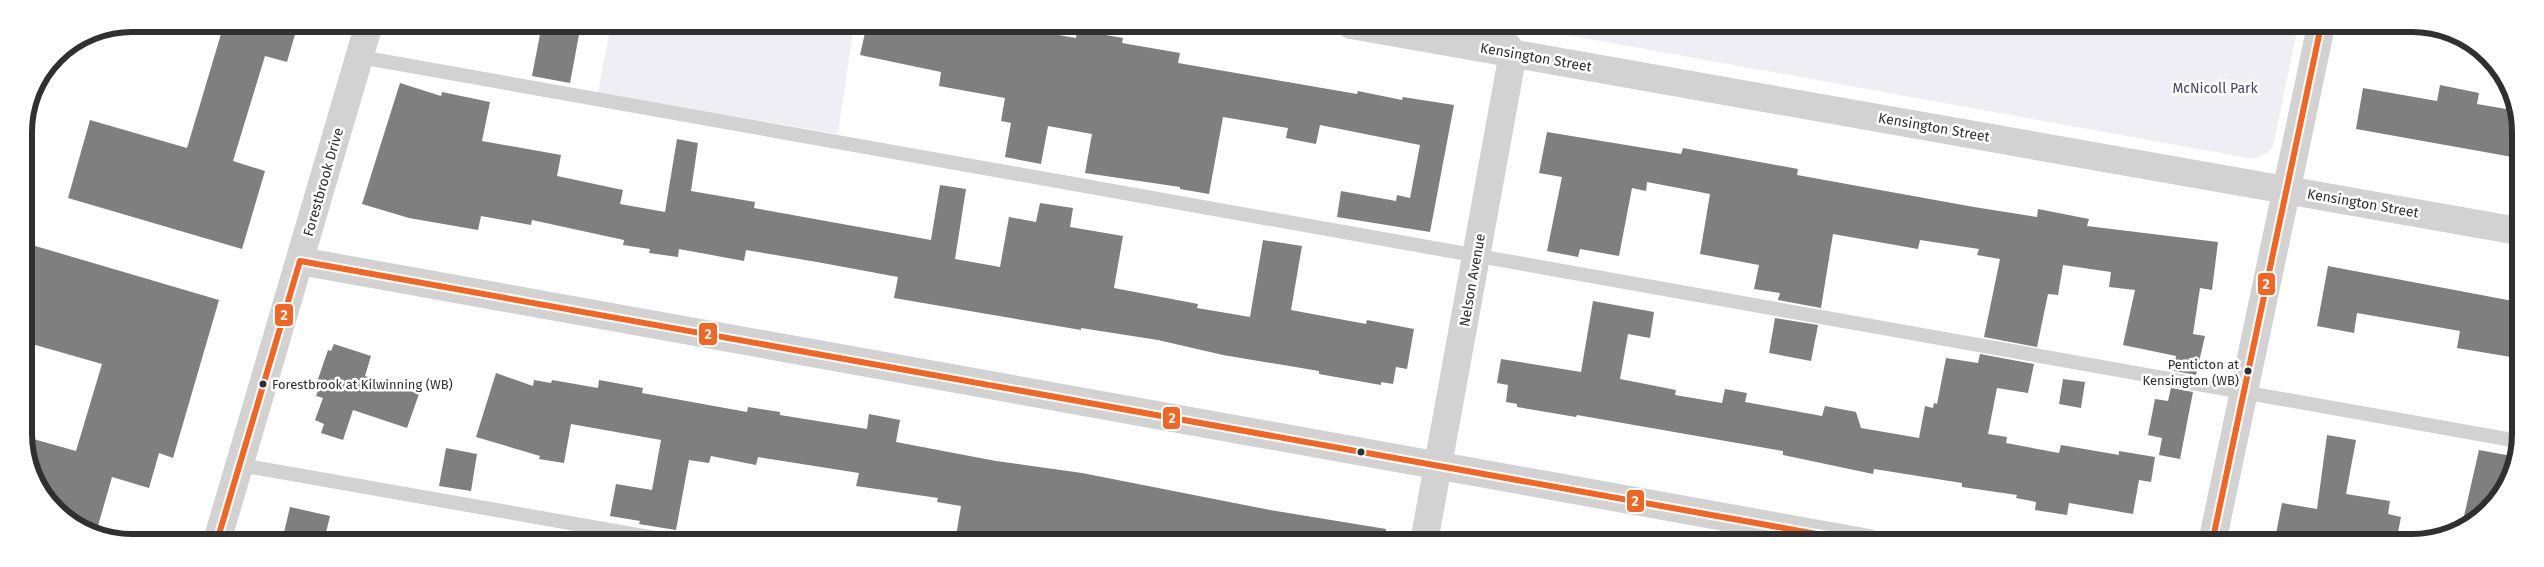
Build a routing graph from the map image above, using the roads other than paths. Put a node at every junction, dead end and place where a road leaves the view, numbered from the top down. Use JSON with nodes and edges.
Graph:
{"nodes":[{"id":1,"x":367,"y":32,"type":"edge"},
{"id":2,"x":1392,"y":32,"type":"edge"},
{"id":3,"x":1496,"y":32,"type":"edge"},
{"id":4,"x":2320,"y":32,"type":"edge"},
{"id":5,"x":1513,"y":53,"type":"junction"},
{"id":6,"x":360,"y":57,"type":"junction"},
{"id":7,"x":2287,"y":189,"type":"junction"},
{"id":8,"x":2512,"y":229,"type":"edge"},
{"id":9,"x":1476,"y":256,"type":"junction"},
{"id":10,"x":300,"y":261,"type":"junction"},
{"id":11,"x":2244,"y":392,"type":"junction"},
{"id":12,"x":2512,"y":440,"type":"edge"},
{"id":13,"x":240,"y":465,"type":"junction"},
{"id":14,"x":1438,"y":465,"type":"junction"},
{"id":15,"x":219,"y":534,"type":"edge"},
{"id":16,"x":632,"y":534,"type":"edge"},
{"id":17,"x":1425,"y":534,"type":"edge"},
{"id":18,"x":1820,"y":534,"type":"edge"},
{"id":19,"x":2214,"y":534,"type":"edge"}],
"edges":[{"from":1,"to":6,"type":"street","name":"Forestbrook Drive"},
{"from":2,"to":5,"type":"street","name":"Kensington Street"},
{"from":3,"to":5,"type":"street"},
{"from":4,"to":7,"type":"street"},
{"from":5,"to":7,"type":"street","name":"Kensington Street"},
{"from":5,"to":9,"type":"street","name":"Nelson Avenue"},
{"from":6,"to":9,"type":"lane"},
{"from":6,"to":10,"type":"street","name":"Forestbrook Drive"},
{"from":7,"to":8,"type":"street","name":"Kensington Street"},
{"from":7,"to":11,"type":"street"},
{"from":9,"to":11,"type":"lane"},
{"from":9,"to":14,"type":"street","name":"Nelson Avenue"},
{"from":10,"to":13,"type":"street","name":"Forestbrook Drive"},
{"from":10,"to":14,"type":"street"},
{"from":11,"to":12,"type":"lane"},
{"from":11,"to":19,"type":"street"},
{"from":13,"to":15,"type":"street","name":"Forestbrook Drive"},
{"from":13,"to":16,"type":"lane"},
{"from":14,"to":17,"type":"street","name":"Nelson Avenue"},
{"from":14,"to":18,"type":"street"}]}
